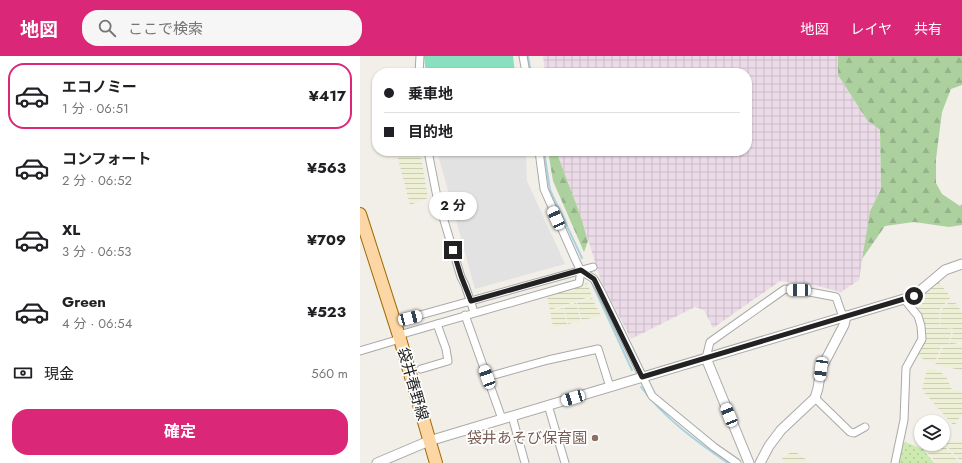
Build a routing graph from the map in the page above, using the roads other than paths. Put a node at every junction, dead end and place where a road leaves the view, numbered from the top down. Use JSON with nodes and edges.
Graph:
{"nodes":[{"id":1,"x":420,"y":56,"type":"edge"},
{"id":2,"x":523,"y":56,"type":"edge"},
{"id":3,"x":419,"y":68,"type":"edge"},
{"id":4,"x":525,"y":68,"type":"edge"},
{"id":5,"x":429,"y":156,"type":"edge"},
{"id":6,"x":540,"y":156,"type":"edge"},
{"id":7,"x":361,"y":219,"type":"edge"},
{"id":8,"x":962,"y":264,"type":"edge"},
{"id":9,"x":593,"y":267,"type":"dead end"},
{"id":10,"x":581,"y":270,"type":"junction"},
{"id":11,"x":523,"y":287,"type":"junction"},
{"id":12,"x":526,"y":298,"type":"junction"},
{"id":13,"x":904,"y":299,"type":"junction"},
{"id":14,"x":471,"y":301,"type":"junction"},
{"id":15,"x":474,"y":312,"type":"junction"},
{"id":16,"x":465,"y":315,"type":"junction"},
{"id":17,"x":844,"y":317,"type":"junction"},
{"id":18,"x":395,"y":322,"type":"junction"},
{"id":19,"x":437,"y":324,"type":"junction"},
{"id":20,"x":399,"y":337,"type":"junction"},
{"id":21,"x":360,"y":351,"type":"edge"},
{"id":22,"x":706,"y":358,"type":"junction"},
{"id":23,"x":421,"y":369,"type":"dead end"},
{"id":24,"x":487,"y":377,"type":"junction"},
{"id":25,"x":642,"y":377,"type":"junction"},
{"id":26,"x":610,"y":387,"type":"junction"},
{"id":27,"x":815,"y":398,"type":"junction"},
{"id":28,"x":548,"y":405,"type":"junction"},
{"id":29,"x":512,"y":416,"type":"junction"},
{"id":30,"x":502,"y":419,"type":"junction"},
{"id":31,"x":865,"y":427,"type":"dead end"},
{"id":32,"x":429,"y":441,"type":"junction"},
{"id":33,"x":746,"y":461,"type":"edge"},
{"id":34,"x":377,"y":463,"type":"edge"},
{"id":35,"x":436,"y":463,"type":"edge"},
{"id":36,"x":525,"y":463,"type":"edge"},
{"id":37,"x":565,"y":463,"type":"edge"},
{"id":38,"x":737,"y":463,"type":"edge"},
{"id":39,"x":760,"y":463,"type":"edge"},
{"id":40,"x":895,"y":463,"type":"edge"}],
"edges":[{"from":1,"to":3,"type":"street"},
{"from":2,"to":4,"type":"street"},
{"from":5,"to":14,"type":"street"},
{"from":6,"to":10,"type":"street"},
{"from":7,"to":18,"type":"main road","name":"袋井春野線"},
{"from":8,"to":13,"type":"street"},
{"from":9,"to":10,"type":"street"},
{"from":10,"to":11,"type":"street"},
{"from":10,"to":12,"type":"street"},
{"from":10,"to":25,"type":"street"},
{"from":11,"to":12,"type":"street"},
{"from":11,"to":14,"type":"street"},
{"from":12,"to":15,"type":"street"},
{"from":13,"to":17,"type":"street"},
{"from":13,"to":40,"type":"street"},
{"from":14,"to":15,"type":"street"},
{"from":14,"to":18,"type":"street"},
{"from":15,"to":16,"type":"street"},
{"from":16,"to":19,"type":"street"},
{"from":16,"to":24,"type":"street"},
{"from":17,"to":22,"type":"street"},
{"from":17,"to":22,"type":"street"},
{"from":17,"to":27,"type":"street"},
{"from":18,"to":20,"type":"main road","name":"袋井春野線"},
{"from":19,"to":20,"type":"street"},
{"from":19,"to":23,"type":"street"},
{"from":20,"to":21,"type":"street"},
{"from":20,"to":32,"type":"main road","name":"袋井春野線"},
{"from":22,"to":25,"type":"street"},
{"from":22,"to":33,"type":"street"},
{"from":24,"to":26,"type":"street"},
{"from":24,"to":30,"type":"street"},
{"from":25,"to":26,"type":"street"},
{"from":25,"to":38,"type":"street"},
{"from":26,"to":28,"type":"street"},
{"from":27,"to":31,"type":"street"},
{"from":27,"to":39,"type":"street"},
{"from":28,"to":29,"type":"street"},
{"from":28,"to":37,"type":"street"},
{"from":29,"to":30,"type":"street"},
{"from":29,"to":36,"type":"street"},
{"from":30,"to":32,"type":"street"},
{"from":32,"to":34,"type":"street"},
{"from":32,"to":35,"type":"main road","name":"袋井春野線"}]}
